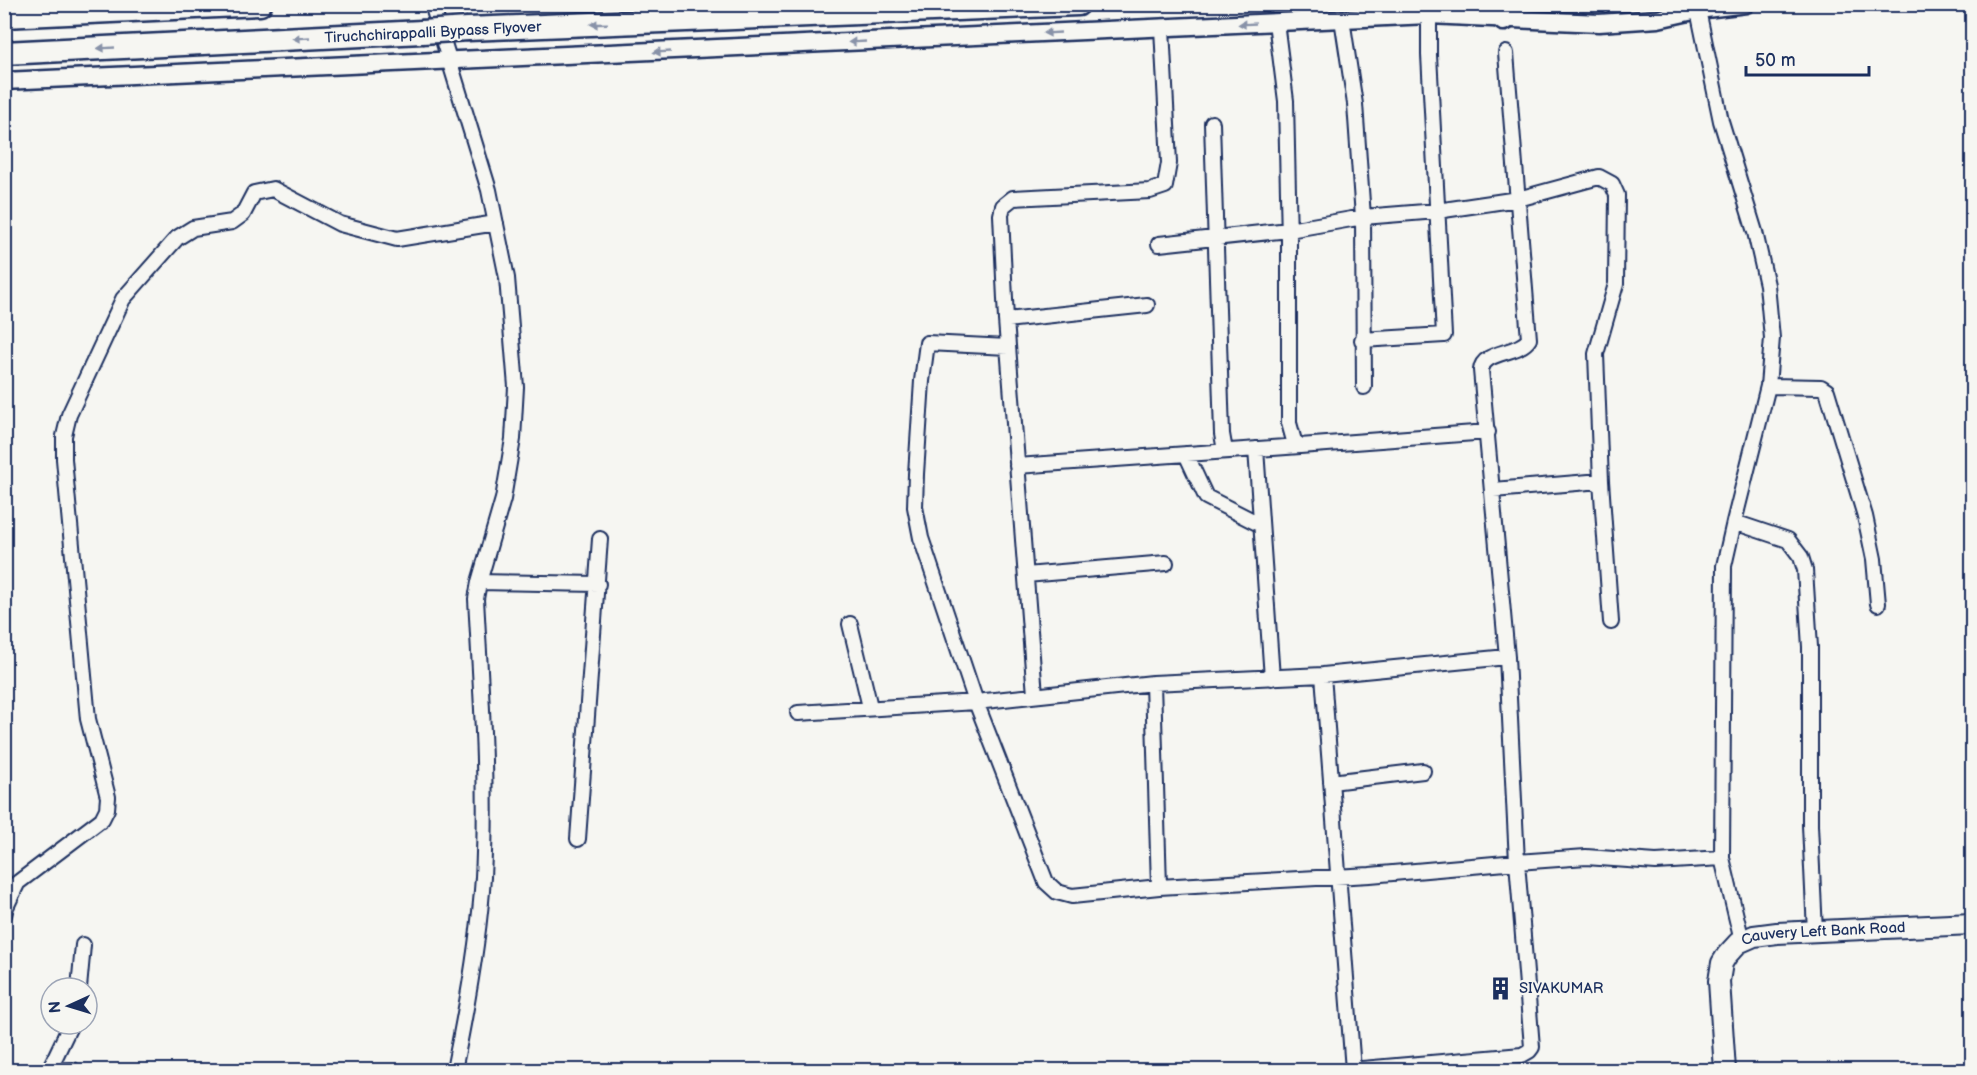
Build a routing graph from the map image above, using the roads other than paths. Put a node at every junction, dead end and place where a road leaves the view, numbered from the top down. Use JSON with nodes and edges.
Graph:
{"nodes":[{"id":1,"x":260,"y":4,"type":"edge"},
{"id":2,"x":432,"y":4,"type":"edge"},
{"id":3,"x":1078,"y":4,"type":"edge"},
{"id":4,"x":1746,"y":4,"type":"edge"},
{"id":5,"x":1698,"y":10,"type":"junction"},
{"id":6,"x":1504,"y":12,"type":"edge"},
{"id":7,"x":1429,"y":15,"type":"junction"},
{"id":8,"x":4,"y":16,"type":"edge"},
{"id":9,"x":1342,"y":19,"type":"junction"},
{"id":10,"x":1276,"y":22,"type":"junction"},
{"id":11,"x":1162,"y":28,"type":"junction"},
{"id":12,"x":4,"y":53,"type":"edge"},
{"id":13,"x":1506,"y":53,"type":"dead end"},
{"id":14,"x":450,"y":62,"type":"junction"},
{"id":15,"x":4,"y":81,"type":"edge"},
{"id":16,"x":1212,"y":123,"type":"dead end"},
{"id":17,"x":1518,"y":199,"type":"junction"},
{"id":18,"x":1437,"y":211,"type":"junction"},
{"id":19,"x":1363,"y":217,"type":"junction"},
{"id":20,"x":496,"y":223,"type":"junction"},
{"id":21,"x":1288,"y":230,"type":"junction"},
{"id":22,"x":1216,"y":238,"type":"junction"},
{"id":23,"x":1159,"y":244,"type":"dead end"},
{"id":24,"x":1147,"y":305,"type":"dead end"},
{"id":25,"x":1006,"y":320,"type":"junction"},
{"id":26,"x":1362,"y":340,"type":"junction"},
{"id":27,"x":1008,"y":347,"type":"junction"},
{"id":28,"x":1768,"y":386,"type":"junction"},
{"id":29,"x":1364,"y":387,"type":"dead end"},
{"id":30,"x":1488,"y":432,"type":"junction"},
{"id":31,"x":1300,"y":446,"type":"junction"},
{"id":32,"x":1256,"y":449,"type":"junction"},
{"id":33,"x":1225,"y":451,"type":"junction"},
{"id":34,"x":1186,"y":454,"type":"junction"},
{"id":35,"x":1017,"y":466,"type":"junction"},
{"id":36,"x":1601,"y":481,"type":"junction"},
{"id":37,"x":1493,"y":490,"type":"junction"},
{"id":38,"x":1734,"y":522,"type":"junction"},
{"id":39,"x":1261,"y":525,"type":"junction"},
{"id":40,"x":600,"y":538,"type":"dead end"},
{"id":41,"x":1166,"y":562,"type":"dead end"},
{"id":42,"x":1026,"y":575,"type":"junction"},
{"id":43,"x":479,"y":582,"type":"junction"},
{"id":44,"x":598,"y":584,"type":"junction"},
{"id":45,"x":1878,"y":604,"type":"dead end"},
{"id":46,"x":1611,"y":622,"type":"dead end"},
{"id":47,"x":850,"y":624,"type":"dead end"},
{"id":48,"x":1507,"y":657,"type":"junction"},
{"id":49,"x":1323,"y":675,"type":"junction"},
{"id":50,"x":1272,"y":678,"type":"junction"},
{"id":51,"x":1153,"y":683,"type":"junction"},
{"id":52,"x":1035,"y":695,"type":"junction"},
{"id":53,"x":976,"y":702,"type":"junction"},
{"id":54,"x":870,"y":707,"type":"junction"},
{"id":55,"x":798,"y":712,"type":"dead end"},
{"id":56,"x":1423,"y":771,"type":"dead end"},
{"id":57,"x":1331,"y":782,"type":"junction"},
{"id":58,"x":578,"y":839,"type":"dead end"},
{"id":59,"x":1722,"y":858,"type":"junction"},
{"id":60,"x":1517,"y":862,"type":"junction"},
{"id":61,"x":1338,"y":877,"type":"junction"},
{"id":62,"x":18,"y":881,"type":"junction"},
{"id":63,"x":1159,"y":887,"type":"junction"},
{"id":64,"x":4,"y":893,"type":"edge"},
{"id":65,"x":4,"y":915,"type":"edge"},
{"id":66,"x":1972,"y":924,"type":"edge"},
{"id":67,"x":1815,"y":932,"type":"junction"},
{"id":68,"x":1742,"y":940,"type":"junction"},
{"id":69,"x":83,"y":945,"type":"dead end"},
{"id":70,"x":80,"y":976,"type":"edge"},
{"id":71,"x":65,"y":1036,"type":"edge"},
{"id":72,"x":50,"y":1069,"type":"edge"},
{"id":73,"x":459,"y":1070,"type":"edge"},
{"id":74,"x":1353,"y":1070,"type":"edge"},
{"id":75,"x":73,"y":1071,"type":"edge"},
{"id":76,"x":1725,"y":1071,"type":"edge"}],
"edges":[{"from":1,"to":8,"type":"highway"},
{"from":2,"to":14,"type":"street"},
{"from":3,"to":12,"type":"highway","name":"Tiruchchirappalli Bypass Flyover","one_way":true,"bridge":true},
{"from":4,"to":5,"type":"street"},
{"from":5,"to":6,"type":"street"},
{"from":5,"to":28,"type":"street"},
{"from":6,"to":7,"type":"street"},
{"from":7,"to":9,"type":"street"},
{"from":7,"to":18,"type":"street"},
{"from":9,"to":10,"type":"street"},
{"from":9,"to":19,"type":"street"},
{"from":10,"to":11,"type":"street","one_way":true},
{"from":10,"to":21,"type":"street"},
{"from":11,"to":14,"type":"street","one_way":true},
{"from":11,"to":25,"type":"street"},
{"from":13,"to":17,"type":"street"},
{"from":14,"to":15,"type":"street"},
{"from":14,"to":20,"type":"street"},
{"from":16,"to":22,"type":"street"},
{"from":17,"to":18,"type":"street"},
{"from":17,"to":30,"type":"street"},
{"from":17,"to":36,"type":"street"},
{"from":18,"to":19,"type":"street"},
{"from":18,"to":26,"type":"street"},
{"from":19,"to":21,"type":"street"},
{"from":19,"to":26,"type":"street"},
{"from":20,"to":43,"type":"street"},
{"from":20,"to":62,"type":"street"},
{"from":21,"to":22,"type":"street"},
{"from":21,"to":31,"type":"street"},
{"from":22,"to":23,"type":"street"},
{"from":22,"to":33,"type":"street"},
{"from":24,"to":25,"type":"street"},
{"from":25,"to":27,"type":"street"},
{"from":26,"to":29,"type":"street"},
{"from":27,"to":35,"type":"street"},
{"from":27,"to":53,"type":"street"},
{"from":28,"to":38,"type":"street"},
{"from":28,"to":45,"type":"street"},
{"from":30,"to":31,"type":"street"},
{"from":30,"to":37,"type":"street"},
{"from":31,"to":32,"type":"street"},
{"from":32,"to":33,"type":"street"},
{"from":32,"to":39,"type":"street"},
{"from":33,"to":34,"type":"street"},
{"from":34,"to":35,"type":"street"},
{"from":34,"to":39,"type":"street"},
{"from":35,"to":42,"type":"street"},
{"from":36,"to":37,"type":"street"},
{"from":36,"to":46,"type":"street"},
{"from":37,"to":48,"type":"street"},
{"from":38,"to":59,"type":"street"},
{"from":38,"to":67,"type":"street"},
{"from":39,"to":50,"type":"street"},
{"from":40,"to":44,"type":"street"},
{"from":41,"to":42,"type":"street"},
{"from":42,"to":52,"type":"street"},
{"from":43,"to":44,"type":"street"},
{"from":43,"to":73,"type":"street"},
{"from":44,"to":58,"type":"street"},
{"from":47,"to":54,"type":"street"},
{"from":48,"to":49,"type":"street"},
{"from":48,"to":60,"type":"street"},
{"from":49,"to":50,"type":"street"},
{"from":49,"to":57,"type":"street"},
{"from":50,"to":51,"type":"street"},
{"from":51,"to":52,"type":"street"},
{"from":51,"to":63,"type":"street"},
{"from":52,"to":53,"type":"street"},
{"from":53,"to":54,"type":"street"},
{"from":53,"to":63,"type":"street"},
{"from":54,"to":55,"type":"street"},
{"from":56,"to":57,"type":"street"},
{"from":57,"to":61,"type":"street"},
{"from":59,"to":60,"type":"street"},
{"from":59,"to":68,"type":"street"},
{"from":60,"to":61,"type":"street"},
{"from":60,"to":74,"type":"street"},
{"from":61,"to":63,"type":"street"},
{"from":61,"to":74,"type":"street"},
{"from":62,"to":64,"type":"street"},
{"from":62,"to":65,"type":"street"},
{"from":66,"to":67,"type":"main road","name":"Cauvery Left Bank Road"},
{"from":67,"to":68,"type":"main road","name":"Cauvery Left Bank Road"},
{"from":68,"to":76,"type":"main road","name":"Cauvery Left Bank Road"},
{"from":69,"to":70,"type":"street"},
{"from":71,"to":72,"type":"street"},
{"from":72,"to":75,"type":"street"}]}
